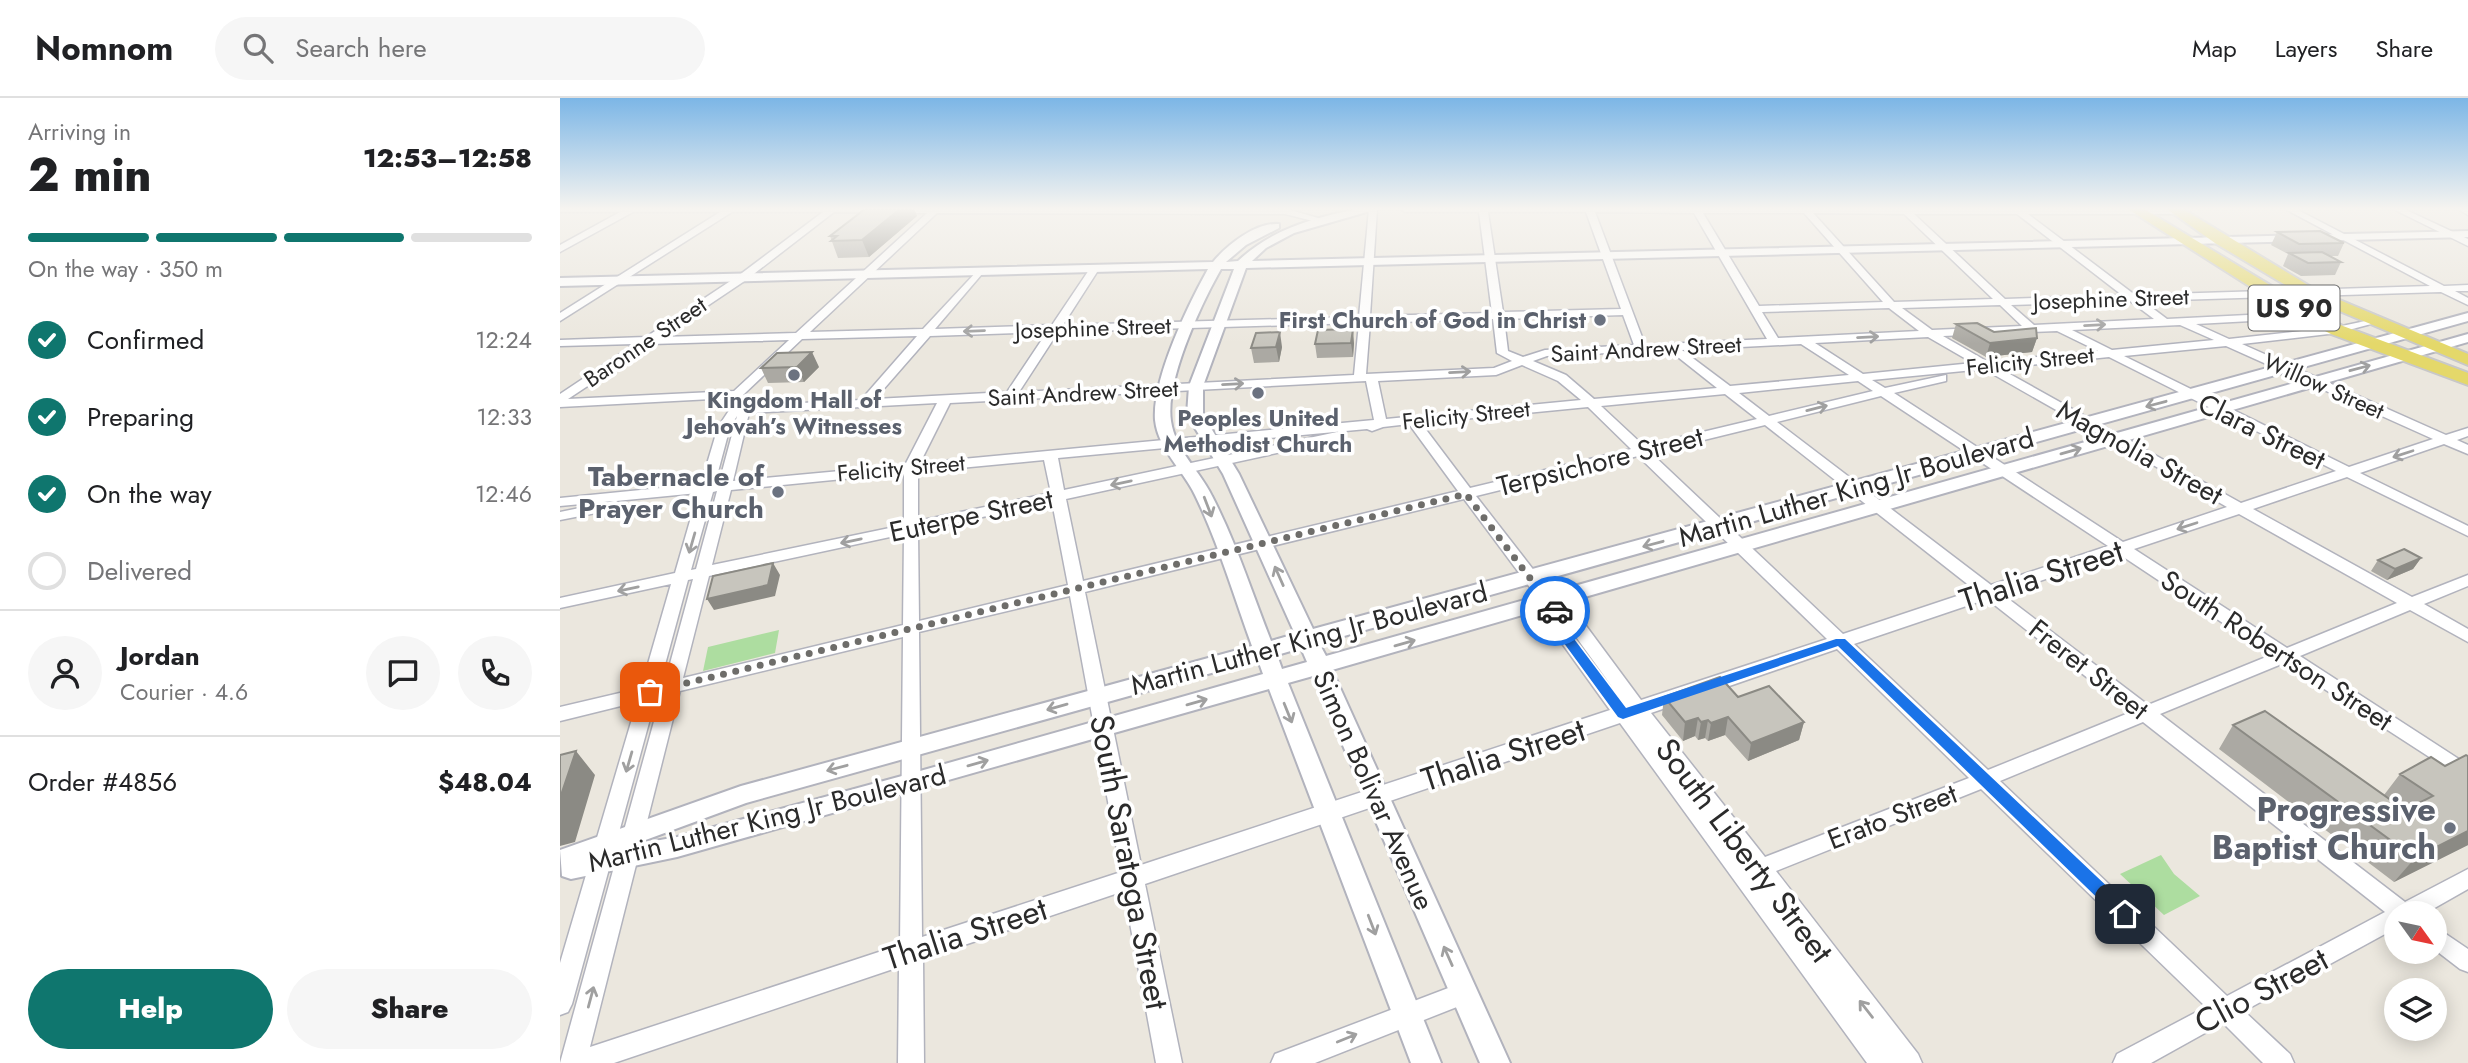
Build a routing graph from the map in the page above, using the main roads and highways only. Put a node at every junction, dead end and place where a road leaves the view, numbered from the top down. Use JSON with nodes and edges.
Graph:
{"nodes":[{"id":1,"x":2206,"y":254,"type":"edge"},
{"id":2,"x":2244,"y":254,"type":"edge"},
{"id":3,"x":2468,"y":360,"type":"edge"},
{"id":4,"x":2468,"y":382,"type":"edge"}],
"edges":[{"from":1,"to":4,"type":"main road","number":"US 90"},
{"from":2,"to":3,"type":"main road","number":"US 90"}]}
